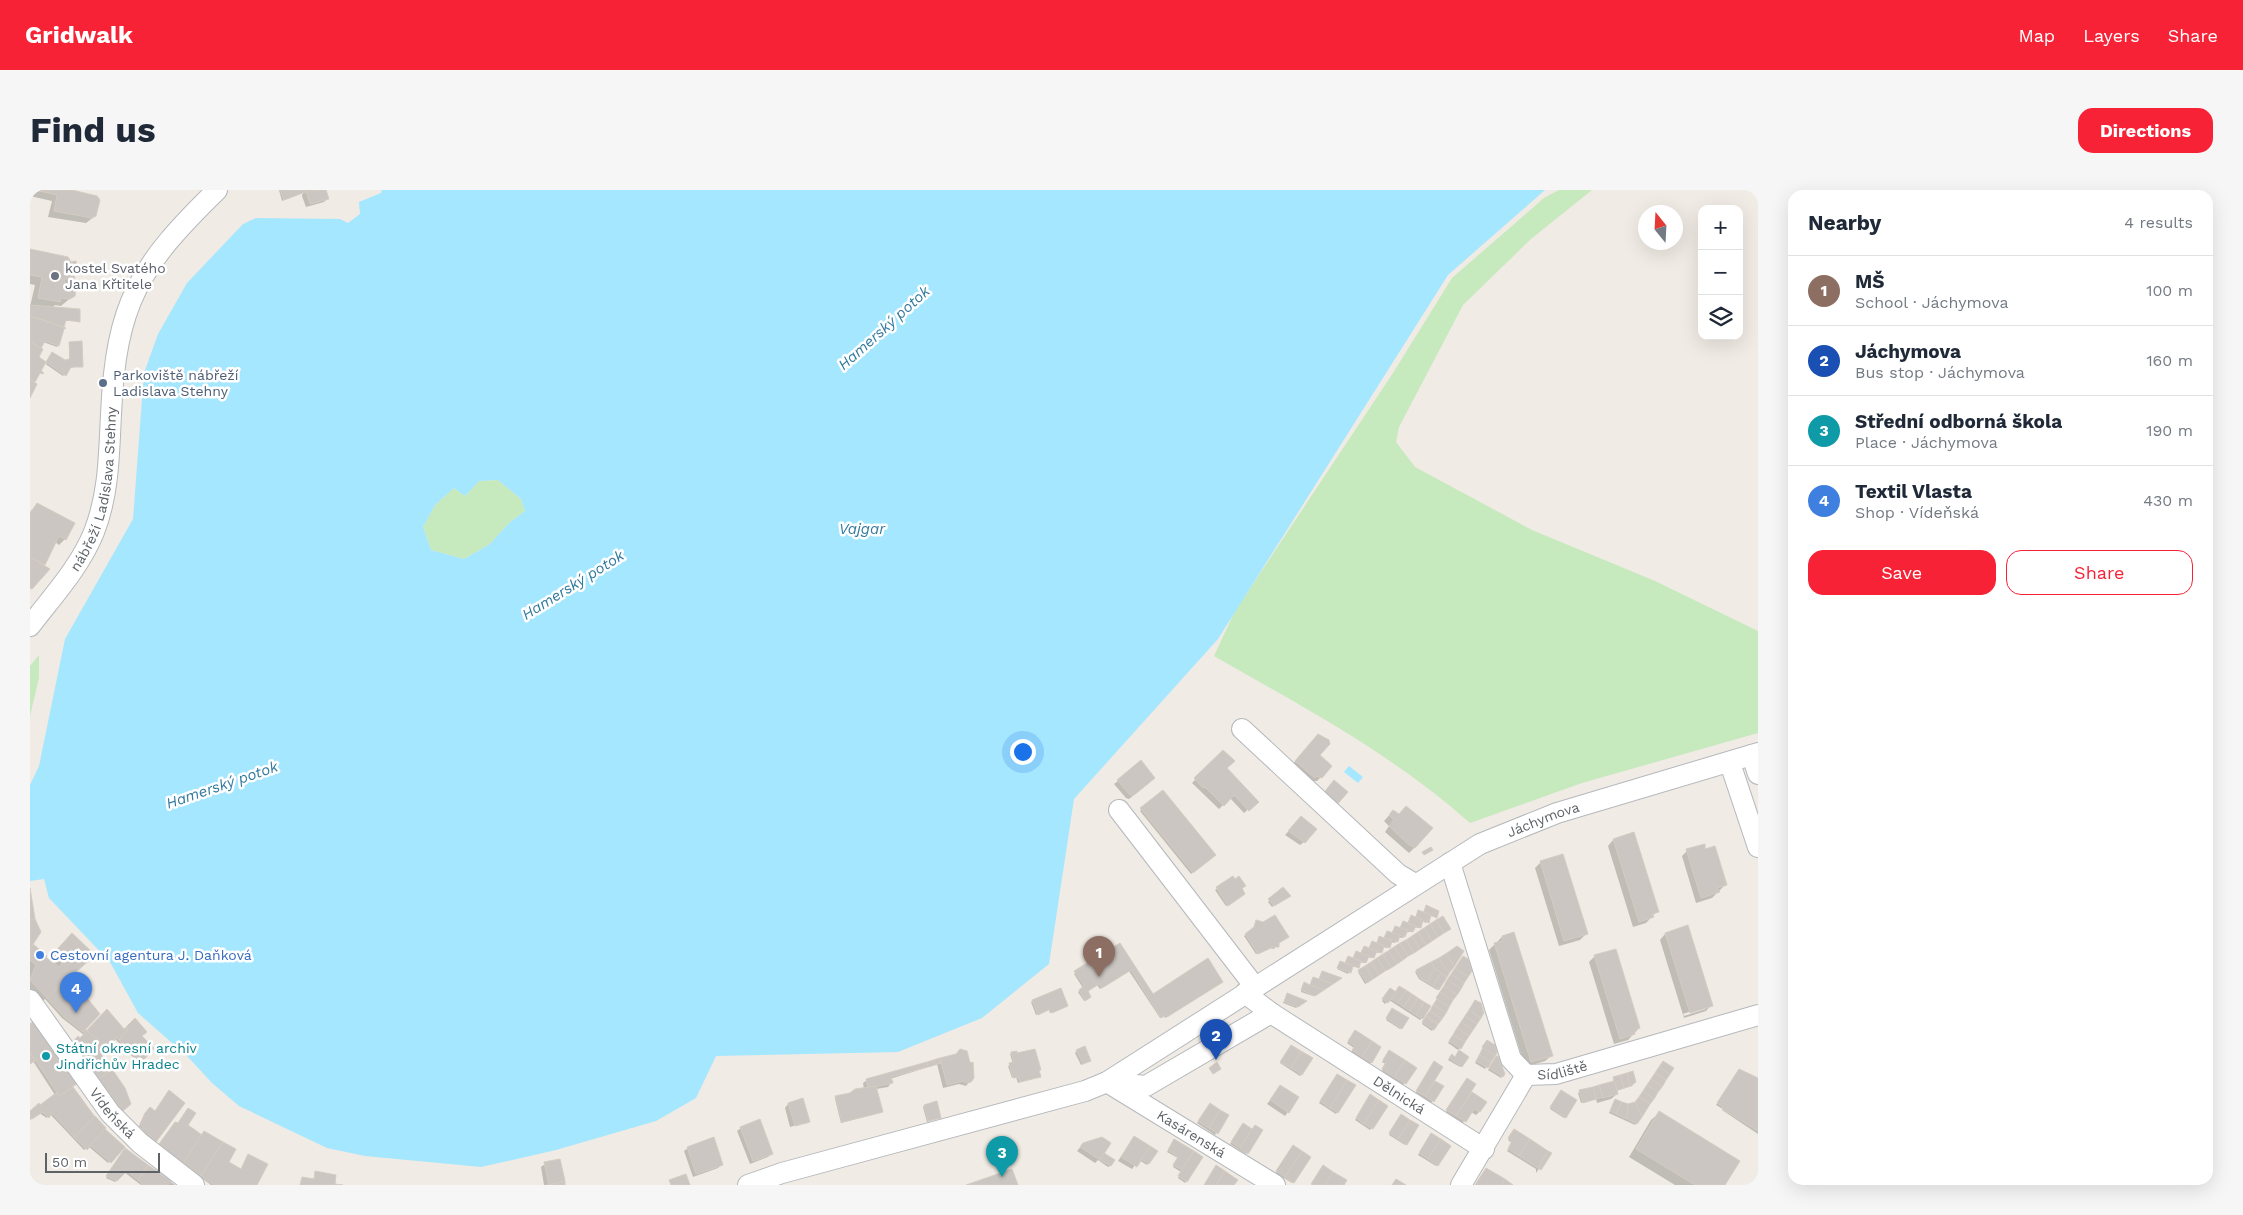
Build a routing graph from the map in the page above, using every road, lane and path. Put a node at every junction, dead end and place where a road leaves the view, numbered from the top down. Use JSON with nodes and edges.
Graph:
{"nodes":[{"id":1,"x":217,"y":190,"type":"edge"},
{"id":2,"x":30,"y":626,"type":"edge"},
{"id":3,"x":1242,"y":729,"type":"dead end"},
{"id":4,"x":1756,"y":761,"type":"edge"},
{"id":5,"x":1730,"y":763,"type":"junction"},
{"id":6,"x":1119,"y":810,"type":"dead end"},
{"id":7,"x":1758,"y":847,"type":"edge"},
{"id":8,"x":1450,"y":863,"type":"junction"},
{"id":9,"x":1415,"y":884,"type":"junction"},
{"id":10,"x":1250,"y":990,"type":"junction"},
{"id":11,"x":30,"y":1000,"type":"edge"},
{"id":12,"x":1271,"y":1013,"type":"junction"},
{"id":13,"x":1758,"y":1016,"type":"edge"},
{"id":14,"x":1526,"y":1075,"type":"junction"},
{"id":15,"x":1107,"y":1082,"type":"junction"},
{"id":16,"x":1484,"y":1149,"type":"junction"},
{"id":17,"x":194,"y":1185,"type":"edge"},
{"id":18,"x":748,"y":1185,"type":"edge"},
{"id":19,"x":1275,"y":1185,"type":"edge"},
{"id":20,"x":1461,"y":1185,"type":"edge"}],
"edges":[{"from":1,"to":2,"type":"street","name":"nábřeží Ladislava Stehny"},
{"from":3,"to":9,"type":"street"},
{"from":4,"to":5,"type":"street","name":"Jáchymova"},
{"from":5,"to":7,"type":"street"},
{"from":5,"to":8,"type":"street","name":"Jáchymova"},
{"from":6,"to":10,"type":"street","name":"Dělnická"},
{"from":8,"to":9,"type":"street","name":"Jáchymova"},
{"from":8,"to":14,"type":"street","name":"Sídliště"},
{"from":9,"to":10,"type":"street","name":"Jáchymova"},
{"from":10,"to":12,"type":"street","name":"Dělnická"},
{"from":10,"to":15,"type":"street","name":"Jáchymova"},
{"from":11,"to":17,"type":"street","name":"Vídeňská"},
{"from":12,"to":15,"type":"street"},
{"from":12,"to":16,"type":"street","name":"Dělnická"},
{"from":13,"to":14,"type":"street","name":"Sídliště"},
{"from":14,"to":16,"type":"street"},
{"from":15,"to":18,"type":"street","name":"Jáchymova"},
{"from":15,"to":19,"type":"street","name":"Kasárenská"},
{"from":16,"to":20,"type":"street"}]}
